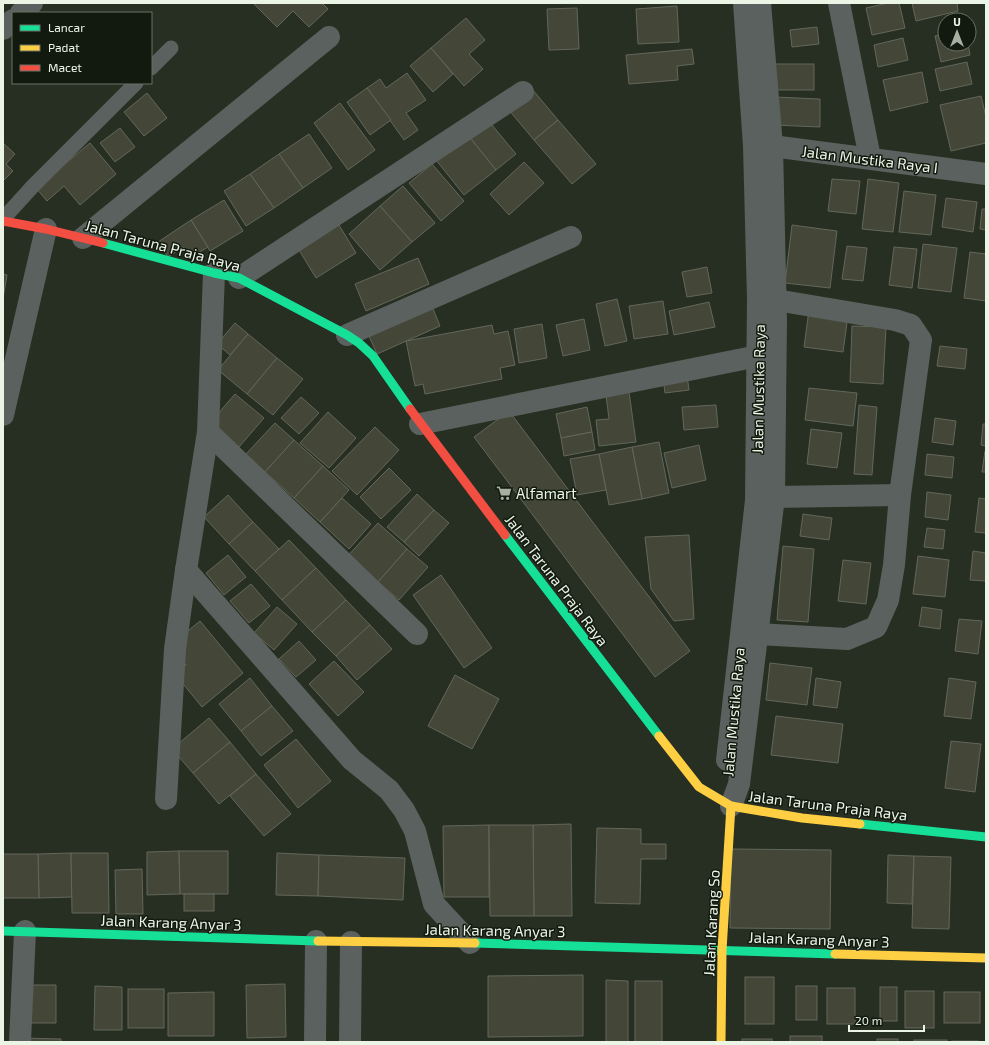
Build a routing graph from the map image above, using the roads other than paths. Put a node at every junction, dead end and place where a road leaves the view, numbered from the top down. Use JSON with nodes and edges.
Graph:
{"nodes":[{"id":1,"x":32,"y":3,"type":"edge"},
{"id":2,"x":744,"y":3,"type":"edge"},
{"id":3,"x":760,"y":3,"type":"edge"},
{"id":4,"x":839,"y":3,"type":"edge"},
{"id":5,"x":22,"y":12,"type":"edge"},
{"id":6,"x":12,"y":21,"type":"edge"},
{"id":7,"x":3,"y":29,"type":"edge"},
{"id":8,"x":329,"y":37,"type":"dead end"},
{"id":9,"x":171,"y":48,"type":"dead end"},
{"id":10,"x":152,"y":67,"type":"edge"},
{"id":11,"x":135,"y":84,"type":"edge"},
{"id":12,"x":523,"y":92,"type":"dead end"},
{"id":13,"x":763,"y":146,"type":"junction"},
{"id":14,"x":870,"y":158,"type":"junction"},
{"id":15,"x":986,"y":174,"type":"edge"},
{"id":16,"x":3,"y":220,"type":"edge"},
{"id":17,"x":46,"y":229,"type":"junction"},
{"id":18,"x":571,"y":237,"type":"dead end"},
{"id":19,"x":83,"y":238,"type":"junction"},
{"id":20,"x":214,"y":273,"type":"junction"},
{"id":21,"x":239,"y":278,"type":"junction"},
{"id":22,"x":767,"y":300,"type":"junction"},
{"id":23,"x":347,"y":334,"type":"junction"},
{"id":24,"x":767,"y":357,"type":"junction"},
{"id":25,"x":3,"y":415,"type":"edge"},
{"id":26,"x":420,"y":424,"type":"junction"},
{"id":27,"x":208,"y":432,"type":"junction"},
{"id":28,"x":900,"y":495,"type":"junction"},
{"id":29,"x":774,"y":497,"type":"junction"},
{"id":30,"x":186,"y":570,"type":"junction"},
{"id":31,"x":417,"y":634,"type":"dead end"},
{"id":32,"x":757,"y":634,"type":"junction"},
{"id":33,"x":166,"y":799,"type":"dead end"},
{"id":34,"x":731,"y":806,"type":"junction"},
{"id":35,"x":986,"y":837,"type":"edge"},
{"id":36,"x":3,"y":931,"type":"edge"},
{"id":37,"x":25,"y":931,"type":"junction"},
{"id":38,"x":316,"y":941,"type":"junction"},
{"id":39,"x":352,"y":942,"type":"junction"},
{"id":40,"x":470,"y":942,"type":"junction"},
{"id":41,"x":722,"y":950,"type":"junction"},
{"id":42,"x":986,"y":958,"type":"edge"},
{"id":43,"x":20,"y":1042,"type":"edge"},
{"id":44,"x":315,"y":1042,"type":"edge"},
{"id":45,"x":350,"y":1042,"type":"edge"},
{"id":46,"x":721,"y":1042,"type":"edge"}],
"edges":[{"from":1,"to":5,"type":"street"},
{"from":2,"to":13,"type":"street","name":"Jalan Mustika Raya"},
{"from":3,"to":13,"type":"street","name":"Jalan Mustika Raya"},
{"from":4,"to":14,"type":"street"},
{"from":6,"to":7,"type":"street"},
{"from":8,"to":19,"type":"street"},
{"from":9,"to":10,"type":"lane"},
{"from":11,"to":16,"type":"lane"},
{"from":12,"to":21,"type":"street"},
{"from":13,"to":14,"type":"street","name":"Jalan Mustika Raya I"},
{"from":13,"to":22,"type":"street","name":"Jalan Mustika Raya"},
{"from":14,"to":15,"type":"street","name":"Jalan Mustika Raya I"},
{"from":16,"to":17,"type":"street","name":"Jalan Taruna Praja Raya"},
{"from":17,"to":19,"type":"street","name":"Jalan Taruna Praja Raya"},
{"from":17,"to":25,"type":"street"},
{"from":18,"to":23,"type":"street"},
{"from":19,"to":20,"type":"street","name":"Jalan Taruna Praja Raya"},
{"from":20,"to":21,"type":"street","name":"Jalan Taruna Praja Raya"},
{"from":20,"to":27,"type":"street"},
{"from":21,"to":23,"type":"street","name":"Jalan Taruna Praja Raya"},
{"from":22,"to":24,"type":"street","name":"Jalan Mustika Raya"},
{"from":22,"to":28,"type":"street"},
{"from":23,"to":26,"type":"street","name":"Jalan Taruna Praja Raya"},
{"from":24,"to":26,"type":"street"},
{"from":24,"to":29,"type":"street","name":"Jalan Mustika Raya"},
{"from":24,"to":34,"type":"street","name":"Jalan Mustika Raya"},
{"from":26,"to":34,"type":"street","name":"Jalan Taruna Praja Raya"},
{"from":27,"to":30,"type":"street"},
{"from":27,"to":31,"type":"street"},
{"from":28,"to":29,"type":"street"},
{"from":28,"to":32,"type":"street"},
{"from":29,"to":32,"type":"street","name":"Jalan Mustika Raya"},
{"from":30,"to":33,"type":"street"},
{"from":30,"to":40,"type":"street"},
{"from":32,"to":34,"type":"street","name":"Jalan Mustika Raya"},
{"from":34,"to":35,"type":"street","name":"Jalan Taruna Praja Raya"},
{"from":34,"to":41,"type":"street","name":"Jalan Karang So"},
{"from":36,"to":37,"type":"street","name":"Jalan Karang Anyar 3"},
{"from":37,"to":38,"type":"street","name":"Jalan Karang Anyar 3"},
{"from":37,"to":43,"type":"street"},
{"from":38,"to":39,"type":"street","name":"Jalan Karang Anyar 3"},
{"from":38,"to":44,"type":"street"},
{"from":39,"to":40,"type":"street","name":"Jalan Karang Anyar 3"},
{"from":39,"to":45,"type":"street"},
{"from":40,"to":41,"type":"street","name":"Jalan Karang Anyar 3"},
{"from":41,"to":42,"type":"street","name":"Jalan Karang Anyar 3"},
{"from":41,"to":46,"type":"street","name":"Jalan Karang So"}]}
